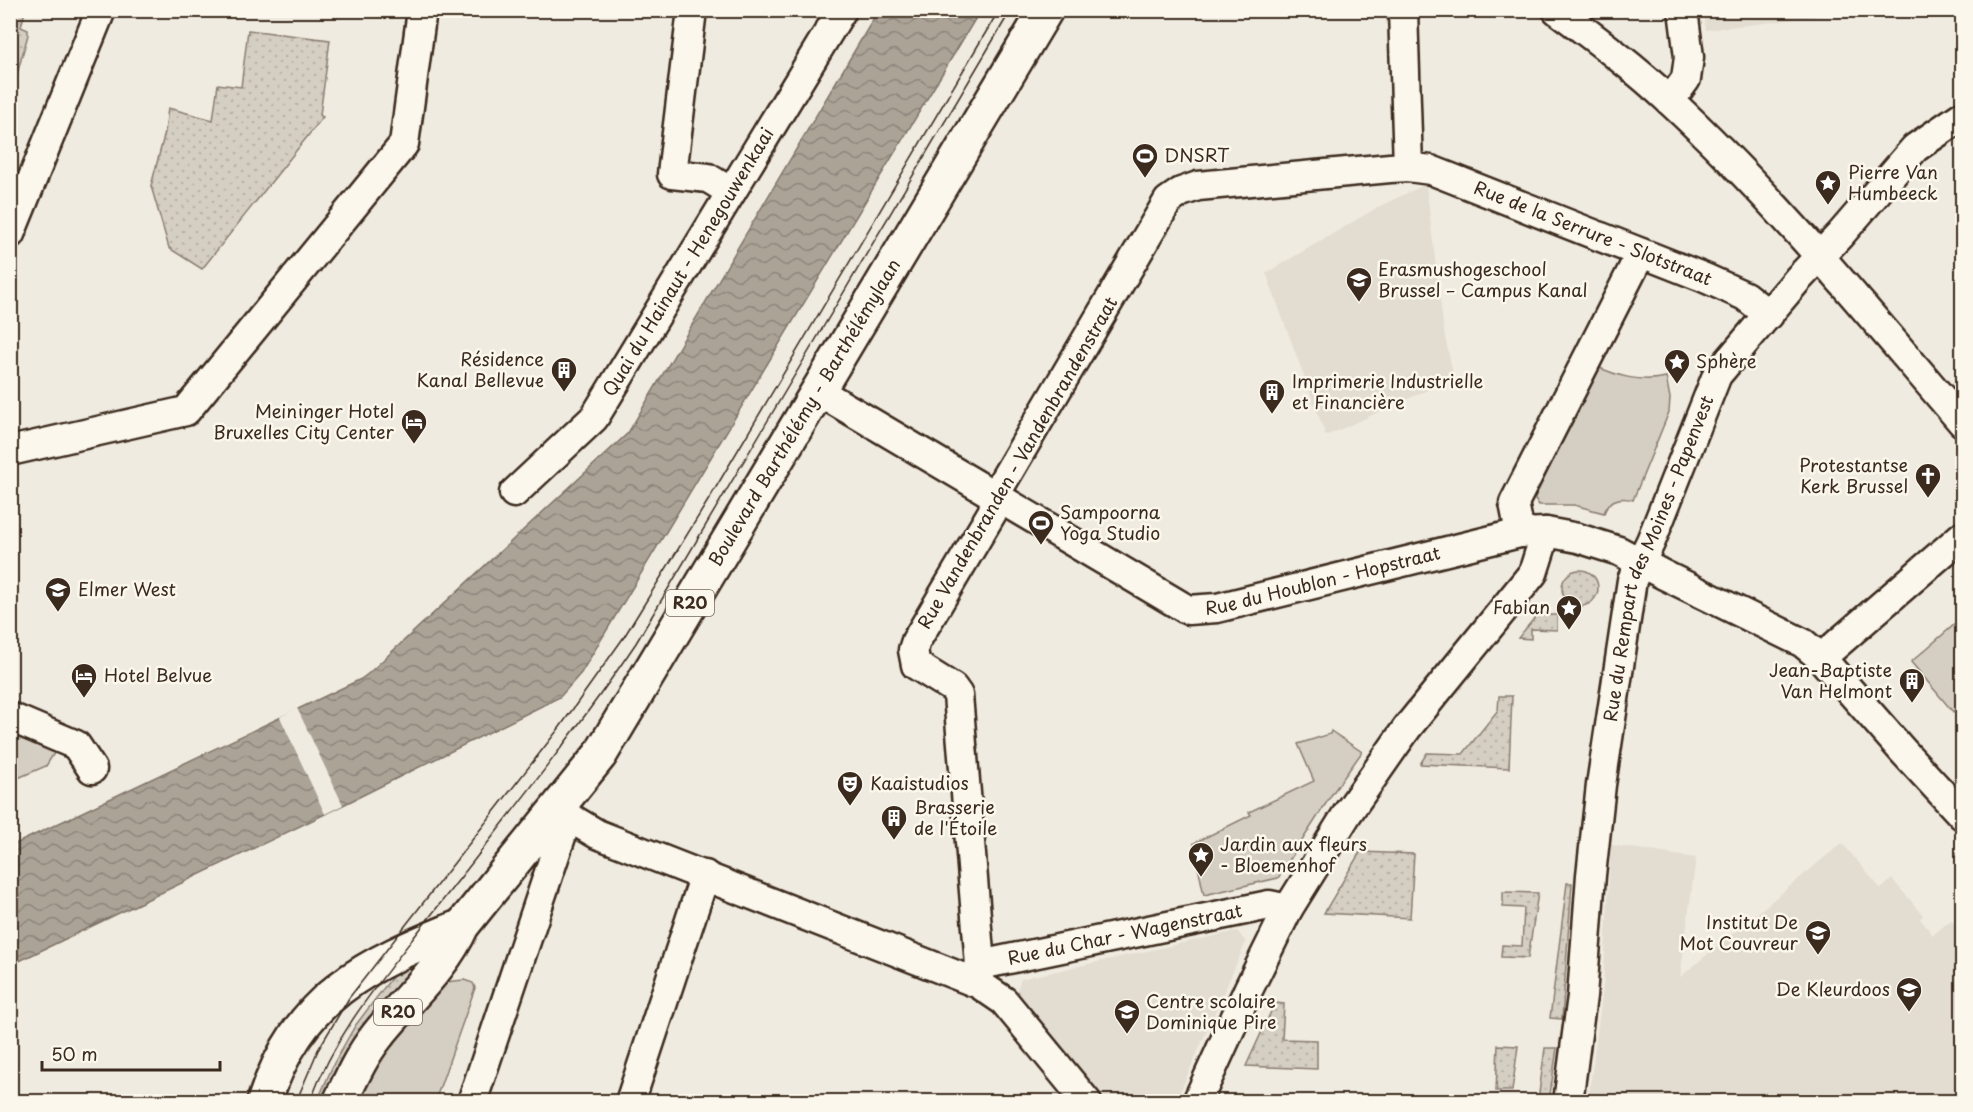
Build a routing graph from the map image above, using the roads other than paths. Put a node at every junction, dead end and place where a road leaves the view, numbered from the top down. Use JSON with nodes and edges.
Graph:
{"nodes":[{"id":1,"x":102,"y":10,"type":"edge"},
{"id":2,"x":422,"y":10,"type":"edge"},
{"id":3,"x":692,"y":10,"type":"edge"},
{"id":4,"x":842,"y":10,"type":"edge"},
{"id":5,"x":1046,"y":10,"type":"edge"},
{"id":6,"x":1403,"y":10,"type":"edge"},
{"id":7,"x":1557,"y":10,"type":"edge"},
{"id":8,"x":1683,"y":10,"type":"edge"},
{"id":9,"x":1670,"y":101,"type":"junction"},
{"id":10,"x":1962,"y":116,"type":"edge"},
{"id":11,"x":1408,"y":167,"type":"junction"},
{"id":12,"x":731,"y":192,"type":"junction"},
{"id":13,"x":1168,"y":201,"type":"joint"},
{"id":14,"x":10,"y":234,"type":"edge"},
{"id":15,"x":1641,"y":253,"type":"junction"},
{"id":16,"x":1820,"y":257,"type":"junction"},
{"id":17,"x":1769,"y":315,"type":"junction"},
{"id":18,"x":818,"y":391,"type":"junction"},
{"id":19,"x":1962,"y":422,"type":"edge"},
{"id":20,"x":10,"y":451,"type":"edge"},
{"id":21,"x":514,"y":494,"type":"dead end"},
{"id":22,"x":995,"y":495,"type":"junction"},
{"id":23,"x":1533,"y":533,"type":"junction"},
{"id":24,"x":1962,"y":536,"type":"edge"},
{"id":25,"x":1640,"y":562,"type":"junction"},
{"id":26,"x":1821,"y":658,"type":"junction"},
{"id":27,"x":10,"y":717,"type":"edge"},
{"id":28,"x":92,"y":769,"type":"dead end"},
{"id":29,"x":1957,"y":799,"type":"edge"},
{"id":30,"x":562,"y":813,"type":"junction"},
{"id":31,"x":705,"y":876,"type":"junction"},
{"id":32,"x":1288,"y":909,"type":"junction"},
{"id":33,"x":462,"y":926,"type":"junction"},
{"id":34,"x":976,"y":973,"type":"junction"},
{"id":35,"x":264,"y":1101,"type":"edge"},
{"id":36,"x":340,"y":1101,"type":"edge"},
{"id":37,"x":472,"y":1101,"type":"edge"},
{"id":38,"x":630,"y":1101,"type":"edge"},
{"id":39,"x":1087,"y":1101,"type":"edge"},
{"id":40,"x":1197,"y":1101,"type":"edge"},
{"id":41,"x":1568,"y":1101,"type":"edge"}],
"edges":[{"from":1,"to":14,"type":"street"},
{"from":2,"to":20,"type":"street"},
{"from":3,"to":12,"type":"street"},
{"from":4,"to":12,"type":"street","name":"Quai du Hainaut - Henegouwenkaai"},
{"from":5,"to":18,"type":"main road","name":"Boulevard Barthélémy - Barthélémylaan","number":"R20"},
{"from":6,"to":11,"type":"street"},
{"from":7,"to":9,"type":"street"},
{"from":8,"to":9,"type":"street"},
{"from":9,"to":16,"type":"street"},
{"from":10,"to":16,"type":"street","name":"Rue du Rempart des Moines - Papenvest"},
{"from":11,"to":13,"type":"street","name":"Rue de la Serrure - Slotstraat"},
{"from":11,"to":15,"type":"street","name":"Rue de la Serrure - Slotstraat"},
{"from":12,"to":21,"type":"street","name":"Quai du Hainaut - Henegouwenkaai"},
{"from":13,"to":22,"type":"street","name":"Rue Vandenbranden - Vandenbrandenstraat"},
{"from":15,"to":17,"type":"street","name":"Rue de la Serrure - Slotstraat"},
{"from":15,"to":23,"type":"street"},
{"from":16,"to":17,"type":"street","name":"Rue du Rempart des Moines - Papenvest"},
{"from":16,"to":19,"type":"street"},
{"from":17,"to":25,"type":"street","name":"Rue du Rempart des Moines - Papenvest"},
{"from":18,"to":22,"type":"street","name":"Rue du Houblon - Hopstraat"},
{"from":18,"to":30,"type":"main road","name":"Boulevard Barthélémy - Barthélémylaan","number":"R20"},
{"from":22,"to":23,"type":"street","name":"Rue du Houblon - Hopstraat"},
{"from":22,"to":34,"type":"street","name":"Rue Vandenbranden - Vandenbrandenstraat"},
{"from":23,"to":25,"type":"street","name":"Rue du Houblon - Hopstraat"},
{"from":23,"to":32,"type":"street"},
{"from":24,"to":26,"type":"street"},
{"from":25,"to":26,"type":"street","name":"Rue du Houblon - Hopstraat"},
{"from":25,"to":41,"type":"street","name":"Rue du Rempart des Moines - Papenvest"},
{"from":26,"to":29,"type":"street","name":"Rue du Houblon - Hopstraat"},
{"from":27,"to":28,"type":"street"},
{"from":30,"to":31,"type":"street"},
{"from":30,"to":33,"type":"main road","number":"R20"},
{"from":30,"to":37,"type":"street","name":"Boulevard Barthélémy - Barthélémylaan"},
{"from":31,"to":34,"type":"street"},
{"from":31,"to":38,"type":"street"},
{"from":32,"to":34,"type":"street","name":"Rue du Char - Wagenstraat"},
{"from":32,"to":40,"type":"street"},
{"from":33,"to":35,"type":"main road","number":"R20"},
{"from":33,"to":36,"type":"main road","number":"R20"},
{"from":34,"to":39,"type":"street"}]}
